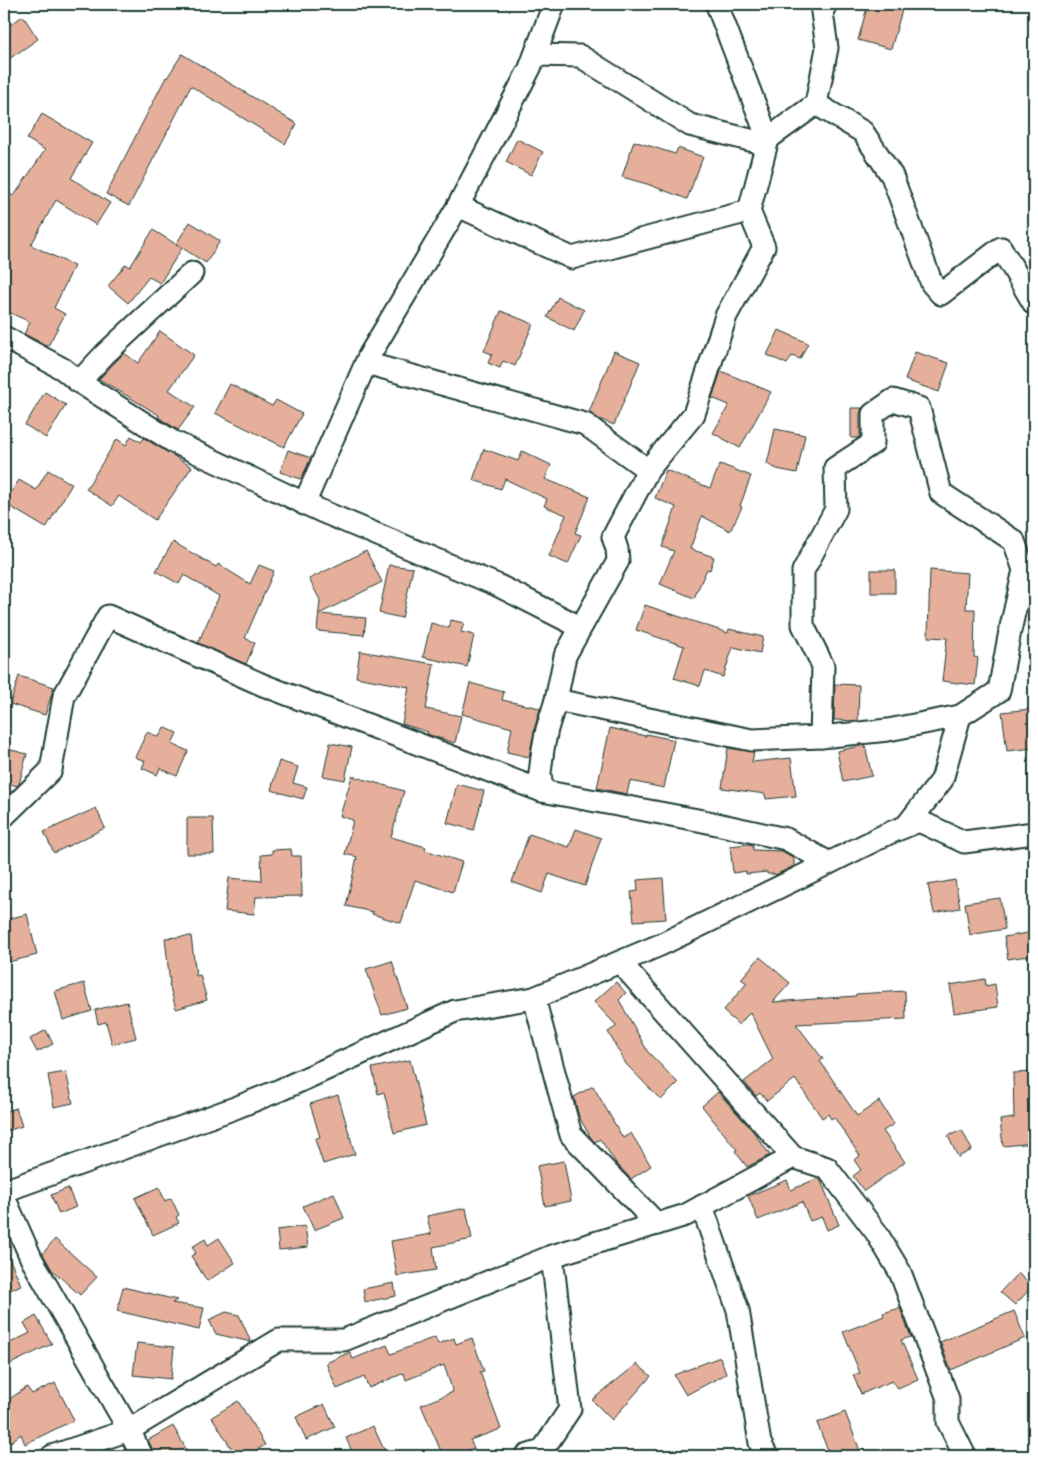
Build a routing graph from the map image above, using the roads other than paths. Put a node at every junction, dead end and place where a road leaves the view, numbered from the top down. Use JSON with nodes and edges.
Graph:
{"nodes":[{"id":1,"x":554,"y":4,"type":"edge"},
{"id":2,"x":718,"y":4,"type":"edge"},
{"id":3,"x":826,"y":4,"type":"edge"},
{"id":4,"x":535,"y":55,"type":"junction"},
{"id":5,"x":816,"y":104,"type":"junction"},
{"id":6,"x":768,"y":139,"type":"junction"},
{"id":7,"x":458,"y":206,"type":"junction"},
{"id":8,"x":749,"y":211,"type":"junction"},
{"id":9,"x":192,"y":273,"type":"dead end"},
{"id":10,"x":1034,"y":304,"type":"edge"},
{"id":11,"x":4,"y":337,"type":"edge"},
{"id":12,"x":366,"y":363,"type":"junction"},
{"id":13,"x":79,"y":382,"type":"junction"},
{"id":14,"x":648,"y":470,"type":"junction"},
{"id":15,"x":304,"y":504,"type":"junction"},
{"id":16,"x":580,"y":627,"type":"junction"},
{"id":17,"x":556,"y":700,"type":"junction"},
{"id":18,"x":960,"y":716,"type":"junction"},
{"id":19,"x":821,"y":737,"type":"junction"},
{"id":20,"x":542,"y":790,"type":"junction"},
{"id":21,"x":4,"y":816,"type":"edge"},
{"id":22,"x":907,"y":825,"type":"junction"},
{"id":23,"x":1034,"y":833,"type":"edge"},
{"id":24,"x":829,"y":863,"type":"junction"},
{"id":25,"x":620,"y":962,"type":"junction"},
{"id":26,"x":534,"y":998,"type":"junction"},
{"id":27,"x":793,"y":1157,"type":"junction"},
{"id":28,"x":4,"y":1191,"type":"edge"},
{"id":29,"x":4,"y":1197,"type":"edge"},
{"id":30,"x":702,"y":1206,"type":"junction"},
{"id":31,"x":657,"y":1224,"type":"junction"},
{"id":32,"x":552,"y":1256,"type":"junction"},
{"id":33,"x":128,"y":1430,"type":"junction"},
{"id":34,"x":52,"y":1456,"type":"edge"},
{"id":35,"x":142,"y":1456,"type":"edge"},
{"id":36,"x":526,"y":1456,"type":"edge"},
{"id":37,"x":767,"y":1456,"type":"edge"},
{"id":38,"x":965,"y":1456,"type":"edge"}],
"edges":[{"from":1,"to":4,"type":"street"},
{"from":2,"to":6,"type":"street"},
{"from":3,"to":5,"type":"street"},
{"from":4,"to":6,"type":"street"},
{"from":4,"to":7,"type":"street"},
{"from":5,"to":6,"type":"street"},
{"from":5,"to":10,"type":"street"},
{"from":6,"to":8,"type":"street"},
{"from":7,"to":8,"type":"street"},
{"from":7,"to":12,"type":"street"},
{"from":8,"to":14,"type":"street"},
{"from":9,"to":13,"type":"street"},
{"from":11,"to":13,"type":"street"},
{"from":12,"to":14,"type":"street"},
{"from":12,"to":15,"type":"street"},
{"from":13,"to":15,"type":"street"},
{"from":14,"to":16,"type":"street"},
{"from":15,"to":16,"type":"street"},
{"from":16,"to":17,"type":"street"},
{"from":17,"to":19,"type":"street"},
{"from":17,"to":20,"type":"street"},
{"from":18,"to":19,"type":"street"},
{"from":18,"to":19,"type":"street"},
{"from":18,"to":22,"type":"street"},
{"from":20,"to":21,"type":"street"},
{"from":20,"to":24,"type":"street"},
{"from":22,"to":23,"type":"street"},
{"from":22,"to":24,"type":"street"},
{"from":24,"to":25,"type":"street"},
{"from":25,"to":26,"type":"street"},
{"from":25,"to":27,"type":"street"},
{"from":26,"to":28,"type":"street"},
{"from":26,"to":31,"type":"street"},
{"from":27,"to":30,"type":"street"},
{"from":27,"to":38,"type":"street"},
{"from":29,"to":33,"type":"street"},
{"from":30,"to":31,"type":"street"},
{"from":30,"to":37,"type":"street"},
{"from":31,"to":32,"type":"street"},
{"from":32,"to":33,"type":"street"},
{"from":32,"to":36,"type":"street"},
{"from":33,"to":34,"type":"street"},
{"from":33,"to":35,"type":"street"}]}
